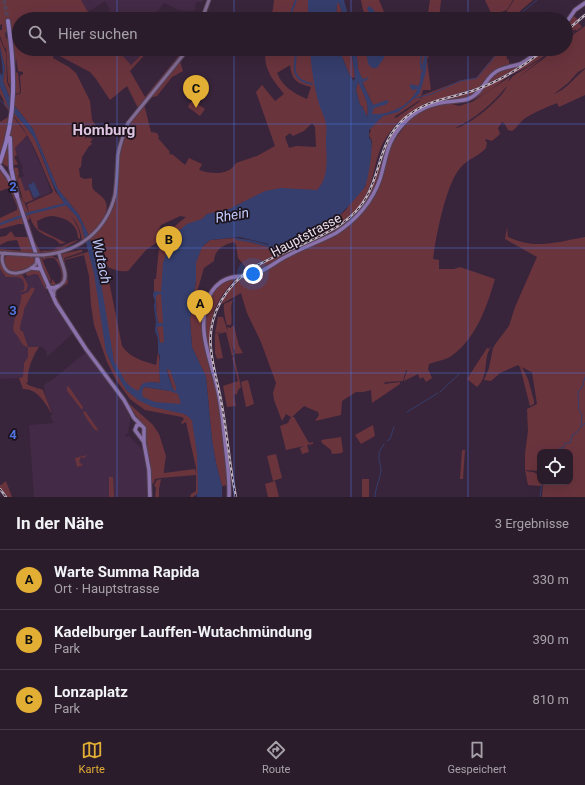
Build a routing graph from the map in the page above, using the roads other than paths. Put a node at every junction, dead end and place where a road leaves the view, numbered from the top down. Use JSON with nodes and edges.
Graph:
{"nodes":[{"id":1,"x":209,"y":0,"type":"edge"},
{"id":2,"x":585,"y":3,"type":"edge"},
{"id":3,"x":205,"y":12,"type":"edge"},
{"id":4,"x":573,"y":13,"type":"edge"},
{"id":5,"x":8,"y":21,"type":"tunnel mouth"},
{"id":6,"x":12,"y":52,"type":"edge"},
{"id":7,"x":12,"y":56,"type":"edge"},
{"id":8,"x":182,"y":56,"type":"edge"},
{"id":9,"x":532,"y":56,"type":"edge"},
{"id":10,"x":11,"y":120,"type":"junction"},
{"id":11,"x":0,"y":162,"type":"edge"},
{"id":12,"x":0,"y":166,"type":"edge"},
{"id":13,"x":17,"y":196,"type":"junction"},
{"id":14,"x":0,"y":253,"type":"edge"},
{"id":15,"x":5,"y":253,"type":"junction"},
{"id":16,"x":59,"y":253,"type":"junction"},
{"id":17,"x":52,"y":254,"type":"junction"},
{"id":18,"x":37,"y":258,"type":"junction"},
{"id":19,"x":60,"y":258,"type":"junction"},
{"id":20,"x":1,"y":259,"type":"edge"},
{"id":21,"x":32,"y":268,"type":"junction"},
{"id":22,"x":41,"y":269,"type":"junction"},
{"id":23,"x":47,"y":285,"type":"junction"},
{"id":24,"x":58,"y":286,"type":"junction"},
{"id":25,"x":56,"y":303,"type":"junction"},
{"id":26,"x":134,"y":418,"type":"junction"},
{"id":27,"x":141,"y":425,"type":"junction"},
{"id":28,"x":136,"y":427,"type":"junction"},
{"id":29,"x":144,"y":433,"type":"junction"},
{"id":30,"x":138,"y":435,"type":"junction"},
{"id":31,"x":144,"y":443,"type":"junction"},
{"id":32,"x":150,"y":497,"type":"edge"},
{"id":33,"x":229,"y":497,"type":"edge"}],
"edges":[{"from":1,"to":3,"type":"main road"},
{"from":2,"to":4,"type":"main road"},
{"from":5,"to":6,"type":"highway"},
{"from":7,"to":10,"type":"highway"},
{"from":8,"to":16,"type":"main road"},
{"from":9,"to":33,"type":"main road","name":"Hauptstrasse"},
{"from":10,"to":11,"type":"highway"},
{"from":10,"to":13,"type":"highway"},
{"from":12,"to":13,"type":"main road"},
{"from":13,"to":18,"type":"main road"},
{"from":14,"to":15,"type":"main road"},
{"from":15,"to":17,"type":"main road","bridge":true},
{"from":15,"to":20,"type":"main road"},
{"from":16,"to":17,"type":"main road"},
{"from":16,"to":19,"type":"main road"},
{"from":17,"to":19,"type":"main road"},
{"from":18,"to":21,"type":"main road"},
{"from":18,"to":22,"type":"main road"},
{"from":19,"to":24,"type":"main road"},
{"from":20,"to":21,"type":"main road"},
{"from":21,"to":22,"type":"main road"},
{"from":22,"to":23,"type":"main road"},
{"from":23,"to":24,"type":"main road"},
{"from":23,"to":25,"type":"main road"},
{"from":24,"to":25,"type":"main road"},
{"from":25,"to":26,"type":"main road"},
{"from":26,"to":27,"type":"main road"},
{"from":26,"to":28,"type":"main road"},
{"from":27,"to":28,"type":"main road"},
{"from":27,"to":29,"type":"main road"},
{"from":28,"to":30,"type":"main road"},
{"from":29,"to":30,"type":"main road"},
{"from":29,"to":31,"type":"main road"},
{"from":30,"to":31,"type":"main road"},
{"from":31,"to":32,"type":"main road"}]}
